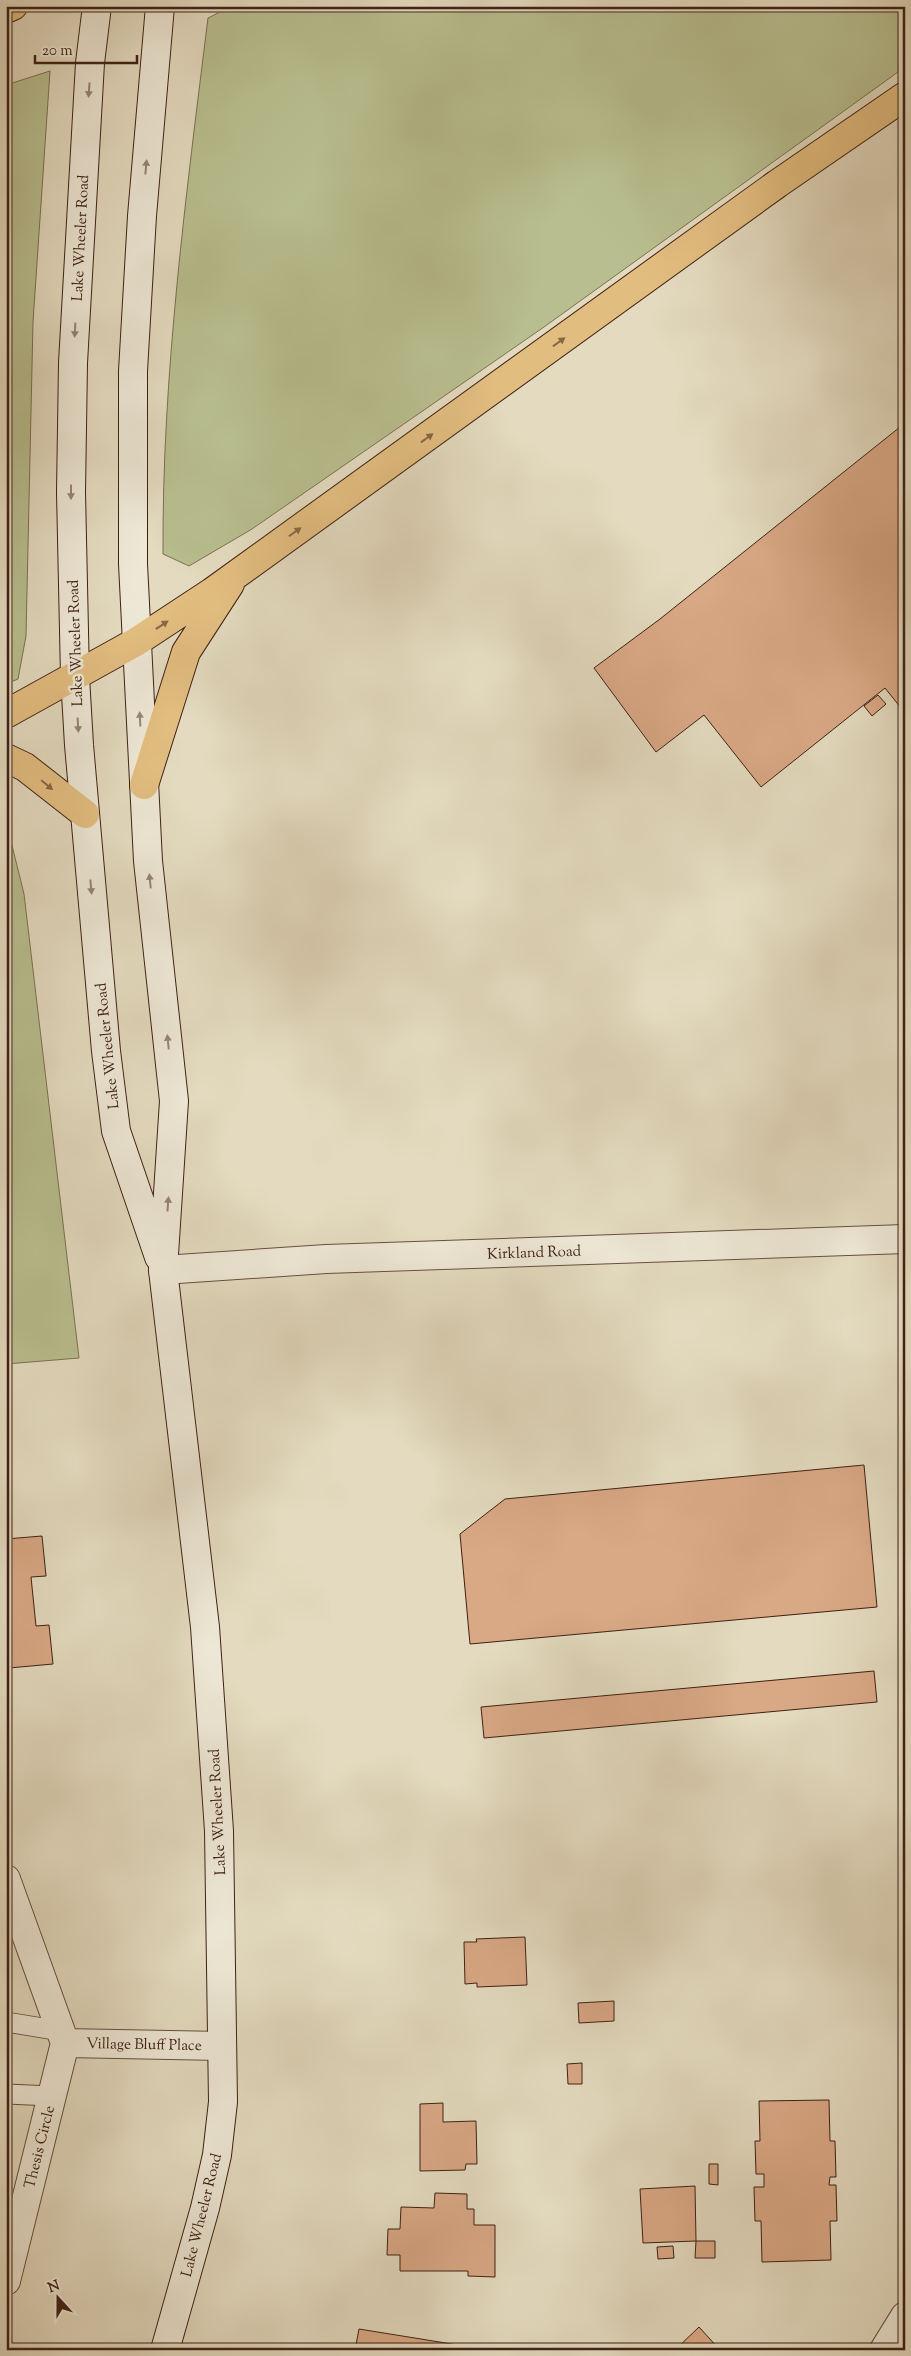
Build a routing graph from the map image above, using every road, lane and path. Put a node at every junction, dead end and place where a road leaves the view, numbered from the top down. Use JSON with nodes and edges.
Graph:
{"nodes":[{"id":1,"x":13,"y":6,"type":"edge"},
{"id":2,"x":97,"y":6,"type":"edge"},
{"id":3,"x":160,"y":6,"type":"edge"},
{"id":4,"x":6,"y":9,"type":"edge"},
{"id":5,"x":905,"y":96,"type":"edge"},
{"id":6,"x":237,"y":574,"type":"junction"},
{"id":7,"x":136,"y":642,"type":"junction"},
{"id":8,"x":75,"y":677,"type":"junction"},
{"id":9,"x":6,"y":714,"type":"edge"},
{"id":10,"x":6,"y":758,"type":"edge"},
{"id":11,"x":144,"y":785,"type":"junction"},
{"id":12,"x":85,"y":814,"type":"junction"},
{"id":13,"x":905,"y":1239,"type":"edge"},
{"id":14,"x":163,"y":1270,"type":"junction"},
{"id":15,"x":6,"y":1879,"type":"edge"},
{"id":16,"x":6,"y":2022,"type":"edge"},
{"id":17,"x":63,"y":2037,"type":"junction"},
{"id":18,"x":222,"y":2046,"type":"junction"},
{"id":19,"x":6,"y":2094,"type":"edge"},
{"id":20,"x":52,"y":2096,"type":"junction"},
{"id":21,"x":6,"y":2281,"type":"edge"},
{"id":22,"x":905,"y":2316,"type":"edge"},
{"id":23,"x":165,"y":2350,"type":"edge"},
{"id":24,"x":884,"y":2350,"type":"edge"}],
"edges":[{"from":1,"to":4,"type":"highway"},
{"from":2,"to":8,"type":"main road","name":"Lake Wheeler Road","one_way":true},
{"from":7,"to":3,"type":"main road","name":"Lake Wheeler Road","one_way":true},
{"from":6,"to":5,"type":"highway","one_way":true},
{"from":7,"to":6,"type":"highway","one_way":true},
{"from":6,"to":11,"type":"highway"},
{"from":7,"to":8,"type":"highway"},
{"from":11,"to":7,"type":"main road","name":"Lake Wheeler Road","one_way":true},
{"from":8,"to":9,"type":"highway"},
{"from":8,"to":12,"type":"main road","name":"Lake Wheeler Road","one_way":true},
{"from":10,"to":12,"type":"highway","one_way":true},
{"from":14,"to":11,"type":"main road","name":"Lake Wheeler Road","one_way":true},
{"from":12,"to":14,"type":"main road","name":"Lake Wheeler Road","one_way":true},
{"from":13,"to":14,"type":"main road","name":"Kirkland Road"},
{"from":14,"to":18,"type":"main road","name":"Lake Wheeler Road"},
{"from":15,"to":17,"type":"main road"},
{"from":16,"to":17,"type":"lane"},
{"from":17,"to":18,"type":"main road","name":"Village Bluff Place"},
{"from":17,"to":20,"type":"main road","name":"Thesis Circle"},
{"from":18,"to":23,"type":"main road","name":"Lake Wheeler Road"},
{"from":19,"to":20,"type":"lane"},
{"from":20,"to":21,"type":"main road","name":"Thesis Circle"},
{"from":22,"to":24,"type":"main road"}]}
